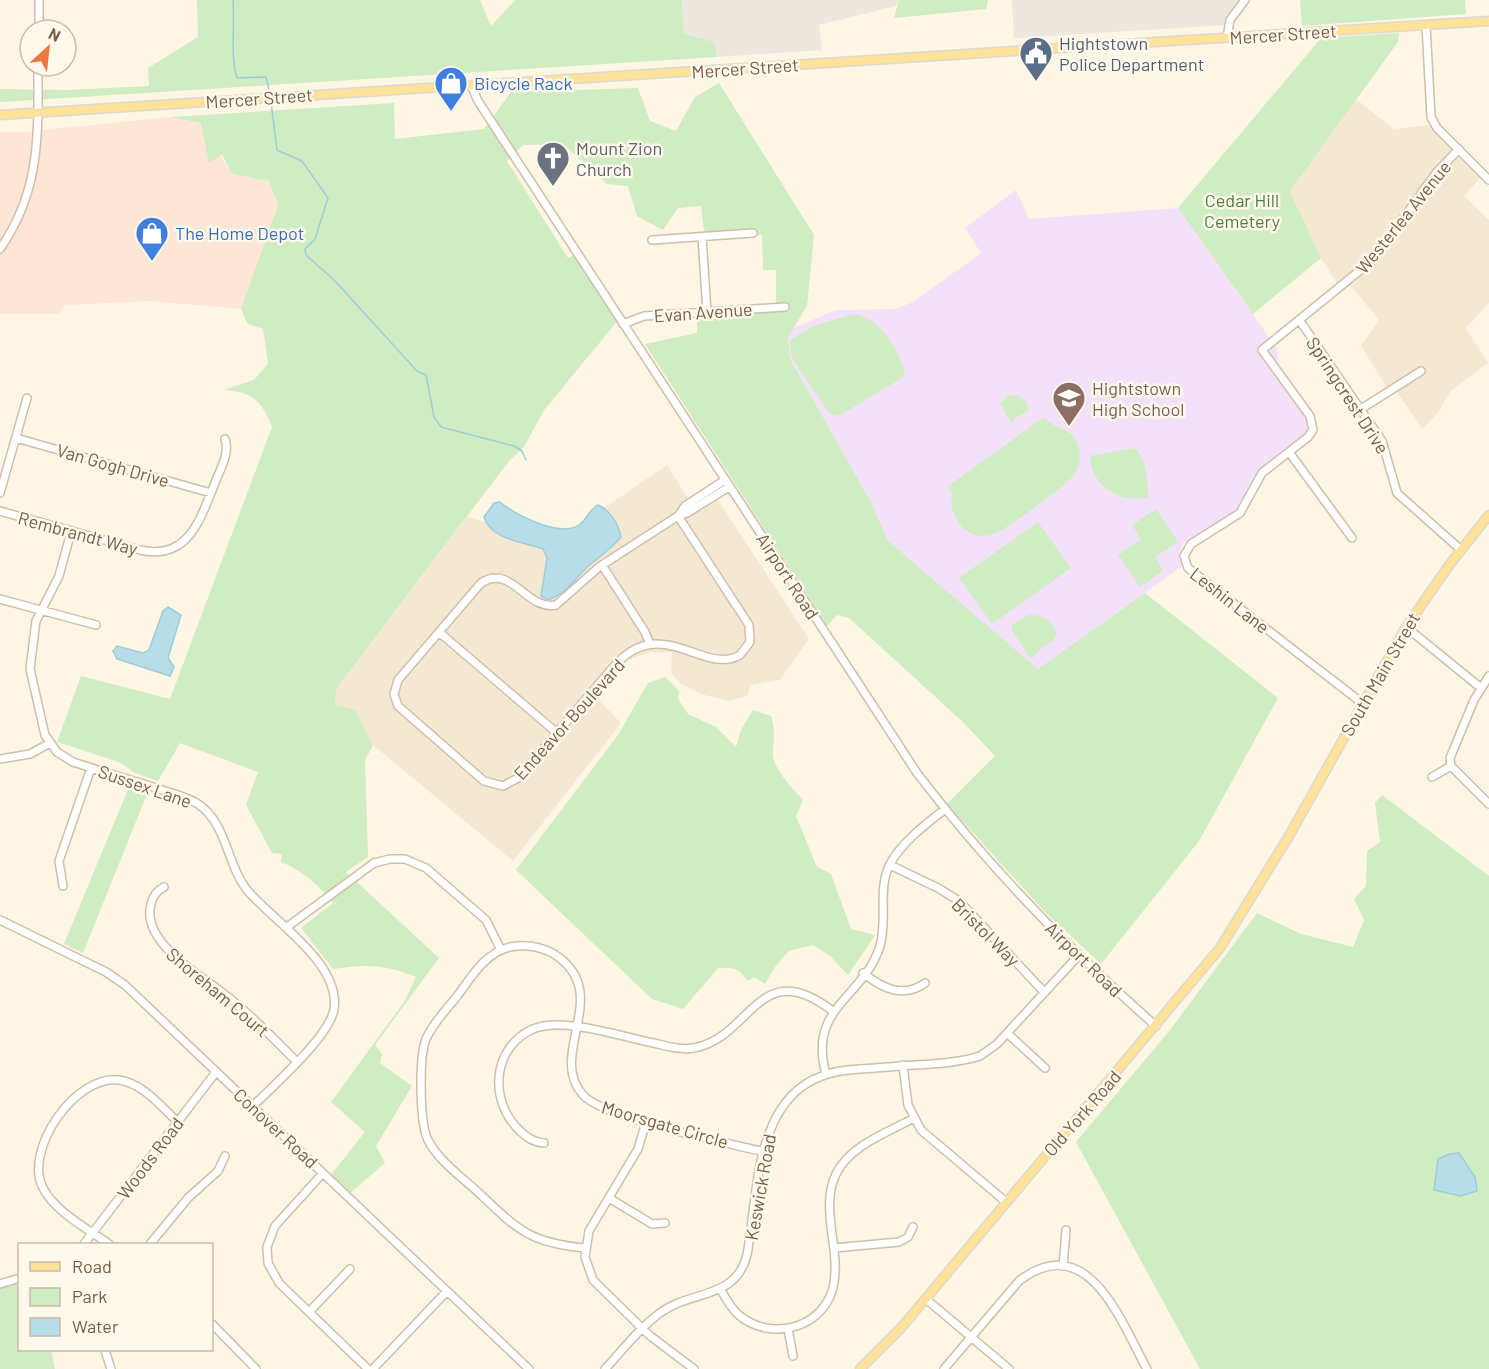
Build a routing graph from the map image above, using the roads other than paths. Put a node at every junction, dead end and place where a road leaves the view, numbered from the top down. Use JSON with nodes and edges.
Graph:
{"nodes":[{"id":1,"x":39,"y":0,"type":"edge"},
{"id":2,"x":1245,"y":0,"type":"edge"},
{"id":3,"x":39,"y":18,"type":"edge"},
{"id":4,"x":1489,"y":21,"type":"edge"},
{"id":5,"x":1426,"y":25,"type":"junction"},
{"id":6,"x":1227,"y":38,"type":"junction"},
{"id":7,"x":38,"y":78,"type":"edge"},
{"id":8,"x":471,"y":85,"type":"junction"},
{"id":9,"x":38,"y":113,"type":"junction"},
{"id":10,"x":0,"y":116,"type":"edge"},
{"id":11,"x":1459,"y":149,"type":"junction"},
{"id":12,"x":1489,"y":180,"type":"edge"},
{"id":13,"x":753,"y":233,"type":"dead end"},
{"id":14,"x":702,"y":237,"type":"junction"},
{"id":15,"x":652,"y":240,"type":"dead end"},
{"id":16,"x":0,"y":249,"type":"edge"},
{"id":17,"x":785,"y":306,"type":"dead end"},
{"id":18,"x":707,"y":312,"type":"junction"},
{"id":19,"x":1300,"y":321,"type":"junction"},
{"id":20,"x":623,"y":324,"type":"junction"},
{"id":21,"x":1262,"y":350,"type":"joint"},
{"id":22,"x":1421,"y":371,"type":"dead end"},
{"id":23,"x":27,"y":398,"type":"dead end"},
{"id":24,"x":1361,"y":409,"type":"junction"},
{"id":25,"x":16,"y":438,"type":"junction"},
{"id":26,"x":225,"y":439,"type":"dead end"},
{"id":27,"x":1290,"y":452,"type":"junction"},
{"id":28,"x":727,"y":483,"type":"junction"},
{"id":29,"x":0,"y":493,"type":"edge"},
{"id":30,"x":211,"y":493,"type":"junction"},
{"id":31,"x":0,"y":511,"type":"edge"},
{"id":32,"x":1489,"y":515,"type":"edge"},
{"id":33,"x":678,"y":516,"type":"junction"},
{"id":34,"x":71,"y":532,"type":"junction"},
{"id":35,"x":1352,"y":538,"type":"dead end"},
{"id":36,"x":1461,"y":550,"type":"junction"},
{"id":37,"x":602,"y":565,"type":"junction"},
{"id":38,"x":0,"y":599,"type":"edge"},
{"id":39,"x":40,"y":610,"type":"junction"},
{"id":40,"x":96,"y":625,"type":"dead end"},
{"id":41,"x":1406,"y":627,"type":"junction"},
{"id":42,"x":439,"y":632,"type":"junction"},
{"id":43,"x":650,"y":644,"type":"junction"},
{"id":44,"x":1489,"y":676,"type":"edge"},
{"id":45,"x":1481,"y":688,"type":"junction"},
{"id":46,"x":1362,"y":703,"type":"junction"},
{"id":47,"x":557,"y":733,"type":"junction"},
{"id":48,"x":50,"y":743,"type":"junction"},
{"id":49,"x":0,"y":759,"type":"edge"},
{"id":50,"x":1451,"y":766,"type":"junction"},
{"id":51,"x":91,"y":768,"type":"junction"},
{"id":52,"x":1432,"y":777,"type":"dead end"},
{"id":53,"x":1489,"y":804,"type":"edge"},
{"id":54,"x":945,"y":809,"type":"junction"},
{"id":55,"x":1285,"y":843,"type":"joint"},
{"id":56,"x":890,"y":864,"type":"junction"},
{"id":57,"x":63,"y":886,"type":"dead end"},
{"id":58,"x":164,"y":887,"type":"dead end"},
{"id":59,"x":0,"y":920,"type":"edge"},
{"id":60,"x":287,"y":927,"type":"junction"},
{"id":61,"x":501,"y":950,"type":"junction"},
{"id":62,"x":1079,"y":955,"type":"junction"},
{"id":63,"x":863,"y":974,"type":"junction"},
{"id":64,"x":925,"y":983,"type":"dead end"},
{"id":65,"x":1044,"y":992,"type":"junction"},
{"id":66,"x":834,"y":1012,"type":"junction"},
{"id":67,"x":1156,"y":1026,"type":"junction"},
{"id":68,"x":578,"y":1028,"type":"junction"},
{"id":69,"x":1007,"y":1033,"type":"junction"},
{"id":70,"x":296,"y":1061,"type":"junction"},
{"id":71,"x":903,"y":1065,"type":"junction"},
{"id":72,"x":1046,"y":1068,"type":"dead end"},
{"id":73,"x":216,"y":1072,"type":"junction"},
{"id":74,"x":826,"y":1074,"type":"junction"},
{"id":75,"x":253,"y":1106,"type":"junction"},
{"id":76,"x":914,"y":1118,"type":"junction"},
{"id":77,"x":178,"y":1122,"type":"junction"},
{"id":78,"x":646,"y":1122,"type":"junction"},
{"id":79,"x":544,"y":1143,"type":"dead end"},
{"id":80,"x":764,"y":1152,"type":"junction"},
{"id":81,"x":225,"y":1156,"type":"dead end"},
{"id":82,"x":323,"y":1173,"type":"junction"},
{"id":83,"x":609,"y":1198,"type":"junction"},
{"id":84,"x":1006,"y":1202,"type":"junction"},
{"id":85,"x":666,"y":1223,"type":"dead end"},
{"id":86,"x":914,"y":1227,"type":"dead end"},
{"id":87,"x":1066,"y":1230,"type":"dead end"},
{"id":88,"x":93,"y":1233,"type":"junction"},
{"id":89,"x":86,"y":1243,"type":"edge"},
{"id":90,"x":106,"y":1243,"type":"edge"},
{"id":91,"x":152,"y":1243,"type":"edge"},
{"id":92,"x":585,"y":1248,"type":"junction"},
{"id":93,"x":834,"y":1248,"type":"junction"},
{"id":94,"x":1063,"y":1266,"type":"junction"},
{"id":95,"x":350,"y":1269,"type":"dead end"},
{"id":96,"x":18,"y":1279,"type":"edge"},
{"id":97,"x":0,"y":1284,"type":"edge"},
{"id":98,"x":721,"y":1290,"type":"junction"},
{"id":99,"x":447,"y":1292,"type":"junction"},
{"id":100,"x":926,"y":1299,"type":"junction"},
{"id":101,"x":309,"y":1312,"type":"junction"},
{"id":102,"x":213,"y":1325,"type":"edge"},
{"id":103,"x":643,"y":1329,"type":"junction"},
{"id":104,"x":788,"y":1329,"type":"junction"},
{"id":105,"x":972,"y":1337,"type":"junction"},
{"id":106,"x":105,"y":1351,"type":"edge"},
{"id":107,"x":793,"y":1356,"type":"dead end"},
{"id":108,"x":111,"y":1369,"type":"edge"},
{"id":109,"x":256,"y":1369,"type":"edge"},
{"id":110,"x":368,"y":1369,"type":"edge"},
{"id":111,"x":373,"y":1369,"type":"edge"},
{"id":112,"x":529,"y":1369,"type":"edge"},
{"id":113,"x":605,"y":1369,"type":"edge"},
{"id":114,"x":694,"y":1369,"type":"edge"},
{"id":115,"x":860,"y":1369,"type":"edge"},
{"id":116,"x":944,"y":1369,"type":"edge"},
{"id":117,"x":1009,"y":1369,"type":"edge"},
{"id":118,"x":1147,"y":1369,"type":"edge"}],
"edges":[{"from":1,"to":3,"type":"street"},
{"from":2,"to":6,"type":"street"},
{"from":4,"to":5,"type":"main road","name":"Mercer Street"},
{"from":5,"to":6,"type":"main road","name":"Mercer Street"},
{"from":5,"to":11,"type":"street"},
{"from":6,"to":8,"type":"main road","name":"Mercer Street"},
{"from":7,"to":9,"type":"street"},
{"from":8,"to":9,"type":"main road","name":"Mercer Street"},
{"from":8,"to":20,"type":"street","name":"Airport Road"},
{"from":9,"to":10,"type":"main road","name":"Mercer Street"},
{"from":9,"to":16,"type":"street"},
{"from":11,"to":12,"type":"street"},
{"from":11,"to":19,"type":"street","name":"Westerlea Avenue"},
{"from":13,"to":14,"type":"street"},
{"from":14,"to":15,"type":"street"},
{"from":14,"to":18,"type":"street"},
{"from":17,"to":18,"type":"street","name":"Evan Avenue"},
{"from":18,"to":20,"type":"street","name":"Evan Avenue"},
{"from":19,"to":21,"type":"street","name":"Westerlea Avenue"},
{"from":19,"to":24,"type":"street","name":"Springcrest Drive"},
{"from":20,"to":28,"type":"street","name":"Airport Road"},
{"from":21,"to":27,"type":"street","name":"Leshin Lane"},
{"from":22,"to":24,"type":"street"},
{"from":23,"to":25,"type":"street"},
{"from":24,"to":36,"type":"street","name":"Springcrest Drive"},
{"from":25,"to":29,"type":"street"},
{"from":25,"to":30,"type":"street","name":"Van Gogh Drive"},
{"from":26,"to":30,"type":"street","name":"Rembrandt Way"},
{"from":27,"to":35,"type":"street"},
{"from":27,"to":46,"type":"street","name":"Leshin Lane"},
{"from":28,"to":33,"type":"street","name":"Endeavor Boulevard"},
{"from":28,"to":54,"type":"street","name":"Airport Road"},
{"from":30,"to":34,"type":"street","name":"Rembrandt Way"},
{"from":31,"to":34,"type":"street","name":"Rembrandt Way"},
{"from":32,"to":36,"type":"main road","name":"South Main Street"},
{"from":33,"to":37,"type":"street","name":"Endeavor Boulevard"},
{"from":33,"to":43,"type":"street"},
{"from":34,"to":39,"type":"street"},
{"from":36,"to":41,"type":"main road","name":"South Main Street"},
{"from":37,"to":42,"type":"street","name":"Endeavor Boulevard"},
{"from":37,"to":43,"type":"street"},
{"from":38,"to":39,"type":"street"},
{"from":39,"to":40,"type":"street"},
{"from":39,"to":48,"type":"street"},
{"from":41,"to":45,"type":"street"},
{"from":41,"to":46,"type":"main road","name":"South Main Street"},
{"from":42,"to":47,"type":"street"},
{"from":42,"to":47,"type":"street","name":"Endeavor Boulevard"},
{"from":43,"to":47,"type":"street","name":"Endeavor Boulevard"},
{"from":44,"to":45,"type":"street"},
{"from":45,"to":50,"type":"street"},
{"from":46,"to":55,"type":"main road","name":"South Main Street"},
{"from":48,"to":49,"type":"street"},
{"from":48,"to":51,"type":"street","name":"Sussex Lane"},
{"from":50,"to":52,"type":"street"},
{"from":50,"to":53,"type":"street"},
{"from":51,"to":57,"type":"street"},
{"from":51,"to":60,"type":"street","name":"Sussex Lane"},
{"from":54,"to":56,"type":"street"},
{"from":54,"to":62,"type":"street","name":"Airport Road"},
{"from":55,"to":67,"type":"main road","name":"Old York Road"},
{"from":56,"to":63,"type":"street"},
{"from":56,"to":65,"type":"street","name":"Bristol Way"},
{"from":58,"to":70,"type":"street","name":"Shoreham Court"},
{"from":59,"to":73,"type":"street","name":"Conover Road"},
{"from":60,"to":61,"type":"street"},
{"from":60,"to":70,"type":"street","name":"Sussex Lane"},
{"from":61,"to":68,"type":"street","name":"Moorsgate Circle"},
{"from":61,"to":92,"type":"street"},
{"from":62,"to":65,"type":"street","name":"Keswick Road"},
{"from":62,"to":67,"type":"street","name":"Airport Road"},
{"from":63,"to":64,"type":"street"},
{"from":63,"to":66,"type":"street"},
{"from":65,"to":69,"type":"street","name":"Keswick Road"},
{"from":66,"to":68,"type":"street"},
{"from":66,"to":74,"type":"street"},
{"from":67,"to":84,"type":"main road","name":"Old York Road"},
{"from":68,"to":78,"type":"street","name":"Moorsgate Circle"},
{"from":68,"to":79,"type":"street"},
{"from":69,"to":71,"type":"street","name":"Keswick Road"},
{"from":69,"to":72,"type":"street"},
{"from":70,"to":75,"type":"street","name":"Sussex Lane"},
{"from":71,"to":74,"type":"street","name":"Keswick Road"},
{"from":71,"to":76,"type":"street"},
{"from":73,"to":75,"type":"street","name":"Conover Road"},
{"from":73,"to":77,"type":"street","name":"Woods Road"},
{"from":74,"to":80,"type":"street","name":"Keswick Road"},
{"from":75,"to":82,"type":"street","name":"Conover Road"},
{"from":76,"to":84,"type":"street"},
{"from":76,"to":93,"type":"street"},
{"from":77,"to":88,"type":"street","name":"Woods Road"},
{"from":77,"to":88,"type":"street"},
{"from":78,"to":80,"type":"street","name":"Moorsgate Circle"},
{"from":78,"to":83,"type":"street"},
{"from":80,"to":98,"type":"street","name":"Keswick Road"},
{"from":81,"to":91,"type":"street"},
{"from":82,"to":99,"type":"street","name":"Conover Road"},
{"from":82,"to":101,"type":"street"},
{"from":83,"to":85,"type":"street"},
{"from":83,"to":92,"type":"street"},
{"from":84,"to":100,"type":"main road","name":"Old York Road"},
{"from":86,"to":93,"type":"street"},
{"from":87,"to":94,"type":"street"},
{"from":88,"to":89,"type":"street","name":"Woods Road"},
{"from":88,"to":90,"type":"street"},
{"from":92,"to":103,"type":"street"},
{"from":93,"to":104,"type":"street"},
{"from":94,"to":105,"type":"street"},
{"from":94,"to":118,"type":"street"},
{"from":95,"to":101,"type":"street"},
{"from":96,"to":97,"type":"street"},
{"from":98,"to":103,"type":"street","name":"Keswick Road"},
{"from":98,"to":104,"type":"street"},
{"from":99,"to":111,"type":"street"},
{"from":99,"to":112,"type":"street","name":"Conover Road"},
{"from":100,"to":105,"type":"street"},
{"from":100,"to":115,"type":"main road","name":"Old York Road"},
{"from":101,"to":110,"type":"street"},
{"from":102,"to":109,"type":"street"},
{"from":103,"to":113,"type":"street","name":"Keswick Road"},
{"from":103,"to":114,"type":"street"},
{"from":104,"to":107,"type":"street"},
{"from":105,"to":116,"type":"street"},
{"from":105,"to":117,"type":"street"},
{"from":106,"to":108,"type":"street"}]}
